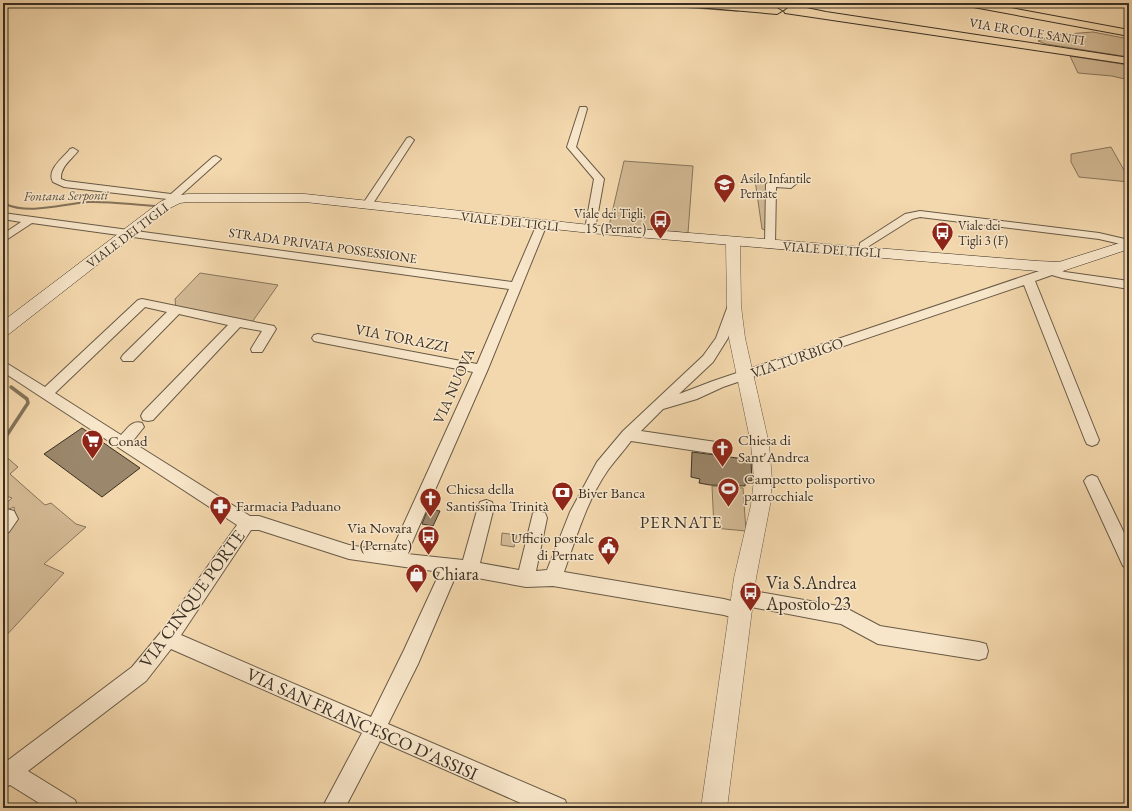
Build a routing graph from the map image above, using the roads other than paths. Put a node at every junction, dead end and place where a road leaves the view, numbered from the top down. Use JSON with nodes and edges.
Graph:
{"nodes":[{"id":1,"x":686,"y":3,"type":"edge"},
{"id":2,"x":969,"y":3,"type":"edge"},
{"id":3,"x":981,"y":3,"type":"edge"},
{"id":4,"x":984,"y":3,"type":"edge"},
{"id":5,"x":1068,"y":19,"type":"junction"},
{"id":6,"x":1129,"y":26,"type":"edge"},
{"id":7,"x":1129,"y":30,"type":"edge"},
{"id":8,"x":1129,"y":33,"type":"edge"},
{"id":9,"x":1129,"y":61,"type":"edge"},
{"id":10,"x":583,"y":110,"type":"dead end"},
{"id":11,"x":410,"y":140,"type":"dead end"},
{"id":12,"x":73,"y":152,"type":"dead end"},
{"id":13,"x":216,"y":159,"type":"dead end"},
{"id":14,"x":792,"y":183,"type":"dead end"},
{"id":15,"x":177,"y":199,"type":"junction"},
{"id":16,"x":367,"y":205,"type":"junction"},
{"id":17,"x":3,"y":216,"type":"edge"},
{"id":18,"x":30,"y":220,"type":"junction"},
{"id":19,"x":542,"y":224,"type":"junction"},
{"id":20,"x":590,"y":230,"type":"junction"},
{"id":21,"x":128,"y":233,"type":"junction"},
{"id":22,"x":3,"y":239,"type":"edge"},
{"id":23,"x":733,"y":242,"type":"junction"},
{"id":24,"x":1129,"y":243,"type":"edge"},
{"id":25,"x":770,"y":244,"type":"junction"},
{"id":26,"x":864,"y":251,"type":"junction"},
{"id":27,"x":1057,"y":269,"type":"junction"},
{"id":28,"x":1028,"y":279,"type":"junction"},
{"id":29,"x":1129,"y":285,"type":"edge"},
{"id":30,"x":515,"y":286,"type":"junction"},
{"id":31,"x":176,"y":310,"type":"junction"},
{"id":32,"x":237,"y":323,"type":"junction"},
{"id":33,"x":3,"y":330,"type":"edge"},
{"id":34,"x":318,"y":338,"type":"dead end"},
{"id":35,"x":730,"y":338,"type":"junction"},
{"id":36,"x":257,"y":349,"type":"dead end"},
{"id":37,"x":128,"y":358,"type":"dead end"},
{"id":38,"x":3,"y":366,"type":"edge"},
{"id":39,"x":481,"y":369,"type":"junction"},
{"id":40,"x":745,"y":377,"type":"junction"},
{"id":41,"x":46,"y":394,"type":"junction"},
{"id":42,"x":658,"y":405,"type":"junction"},
{"id":43,"x":148,"y":416,"type":"dead end"},
{"id":44,"x":137,"y":427,"type":"dead end"},
{"id":45,"x":628,"y":436,"type":"junction"},
{"id":46,"x":1092,"y":440,"type":"dead end"},
{"id":47,"x":122,"y":443,"type":"junction"},
{"id":48,"x":722,"y":449,"type":"dead end"},
{"id":49,"x":1092,"y":481,"type":"dead end"},
{"id":50,"x":486,"y":507,"type":"dead end"},
{"id":51,"x":3,"y":515,"type":"edge"},
{"id":52,"x":539,"y":518,"type":"dead end"},
{"id":53,"x":247,"y":523,"type":"junction"},
{"id":54,"x":3,"y":527,"type":"edge"},
{"id":55,"x":396,"y":560,"type":"junction"},
{"id":56,"x":1129,"y":561,"type":"edge"},
{"id":57,"x":460,"y":568,"type":"junction"},
{"id":58,"x":553,"y":578,"type":"junction"},
{"id":59,"x":526,"y":579,"type":"junction"},
{"id":60,"x":741,"y":604,"type":"junction"},
{"id":61,"x":168,"y":638,"type":"junction"},
{"id":62,"x":980,"y":651,"type":"dead end"},
{"id":63,"x":375,"y":730,"type":"junction"},
{"id":64,"x":6,"y":774,"type":"edge"},
{"id":65,"x":67,"y":808,"type":"edge"},
{"id":66,"x":333,"y":808,"type":"edge"},
{"id":67,"x":557,"y":808,"type":"edge"},
{"id":68,"x":714,"y":808,"type":"edge"}],
"edges":[{"from":1,"to":9,"type":"main road","name":"VIA ERCOLE SANTI"},
{"from":2,"to":5,"type":"main road"},
{"from":2,"to":8,"type":"main road"},
{"from":3,"to":5,"type":"main road"},
{"from":4,"to":6,"type":"main road"},
{"from":5,"to":7,"type":"main road"},
{"from":10,"to":20,"type":"street"},
{"from":11,"to":16,"type":"street"},
{"from":12,"to":15,"type":"street"},
{"from":13,"to":15,"type":"street"},
{"from":14,"to":25,"type":"street"},
{"from":15,"to":16,"type":"main road","name":"VIALE DEI TIGLI"},
{"from":15,"to":21,"type":"main road","name":"VIALE DEI TIGLI"},
{"from":16,"to":19,"type":"main road","name":"VIALE DEI TIGLI"},
{"from":17,"to":18,"type":"street","name":"STRADA PRIVATA POSSESSIONE"},
{"from":18,"to":21,"type":"street","name":"STRADA PRIVATA POSSESSIONE"},
{"from":18,"to":22,"type":"street"},
{"from":19,"to":20,"type":"main road","name":"VIALE DEI TIGLI"},
{"from":19,"to":30,"type":"street","name":"VIA NUOVA"},
{"from":20,"to":23,"type":"main road","name":"VIALE DEI TIGLI"},
{"from":21,"to":30,"type":"street","name":"STRADA PRIVATA POSSESSIONE"},
{"from":21,"to":33,"type":"main road","name":"VIALE DEI TIGLI"},
{"from":23,"to":25,"type":"main road","name":"VIALE DEI TIGLI"},
{"from":23,"to":35,"type":"street"},
{"from":24,"to":26,"type":"street"},
{"from":24,"to":27,"type":"main road","name":"VIA TURBIGO"},
{"from":25,"to":26,"type":"main road","name":"VIALE DEI TIGLI"},
{"from":26,"to":27,"type":"main road","name":"VIALE DEI TIGLI"},
{"from":27,"to":28,"type":"street","name":"VIA TURBIGO"},
{"from":27,"to":29,"type":"street"},
{"from":28,"to":40,"type":"street","name":"VIA TURBIGO"},
{"from":28,"to":46,"type":"street"},
{"from":30,"to":39,"type":"street","name":"VIA NUOVA"},
{"from":31,"to":32,"type":"street"},
{"from":31,"to":37,"type":"street"},
{"from":31,"to":41,"type":"street"},
{"from":32,"to":36,"type":"street"},
{"from":32,"to":43,"type":"street"},
{"from":34,"to":39,"type":"street","name":"VIA TORAZZI"},
{"from":35,"to":40,"type":"street"},
{"from":35,"to":42,"type":"street"},
{"from":38,"to":41,"type":"street"},
{"from":39,"to":55,"type":"street","name":"VIA NUOVA"},
{"from":40,"to":42,"type":"street","name":"VIA TURBIGO"},
{"from":40,"to":60,"type":"street"},
{"from":41,"to":47,"type":"street"},
{"from":42,"to":45,"type":"street","name":"VIA TURBIGO"},
{"from":44,"to":47,"type":"street"},
{"from":45,"to":48,"type":"street"},
{"from":45,"to":58,"type":"street","name":"VIA TURBIGO"},
{"from":47,"to":53,"type":"street"},
{"from":49,"to":56,"type":"street"},
{"from":50,"to":57,"type":"street"},
{"from":51,"to":54,"type":"street"},
{"from":52,"to":59,"type":"street"},
{"from":53,"to":55,"type":"street"},
{"from":53,"to":61,"type":"street","name":"VIA CINQUE PORTE"},
{"from":55,"to":57,"type":"street"},
{"from":57,"to":59,"type":"street"},
{"from":57,"to":63,"type":"street"},
{"from":58,"to":59,"type":"street"},
{"from":58,"to":60,"type":"street"},
{"from":60,"to":62,"type":"street"},
{"from":60,"to":68,"type":"street"},
{"from":61,"to":63,"type":"street","name":"VIA SAN FRANCESCO D'ASSISI"},
{"from":61,"to":64,"type":"street","name":"VIA CINQUE PORTE"},
{"from":63,"to":66,"type":"street"},
{"from":63,"to":67,"type":"street","name":"VIA SAN FRANCESCO D'ASSISI"},
{"from":64,"to":65,"type":"street"}]}
